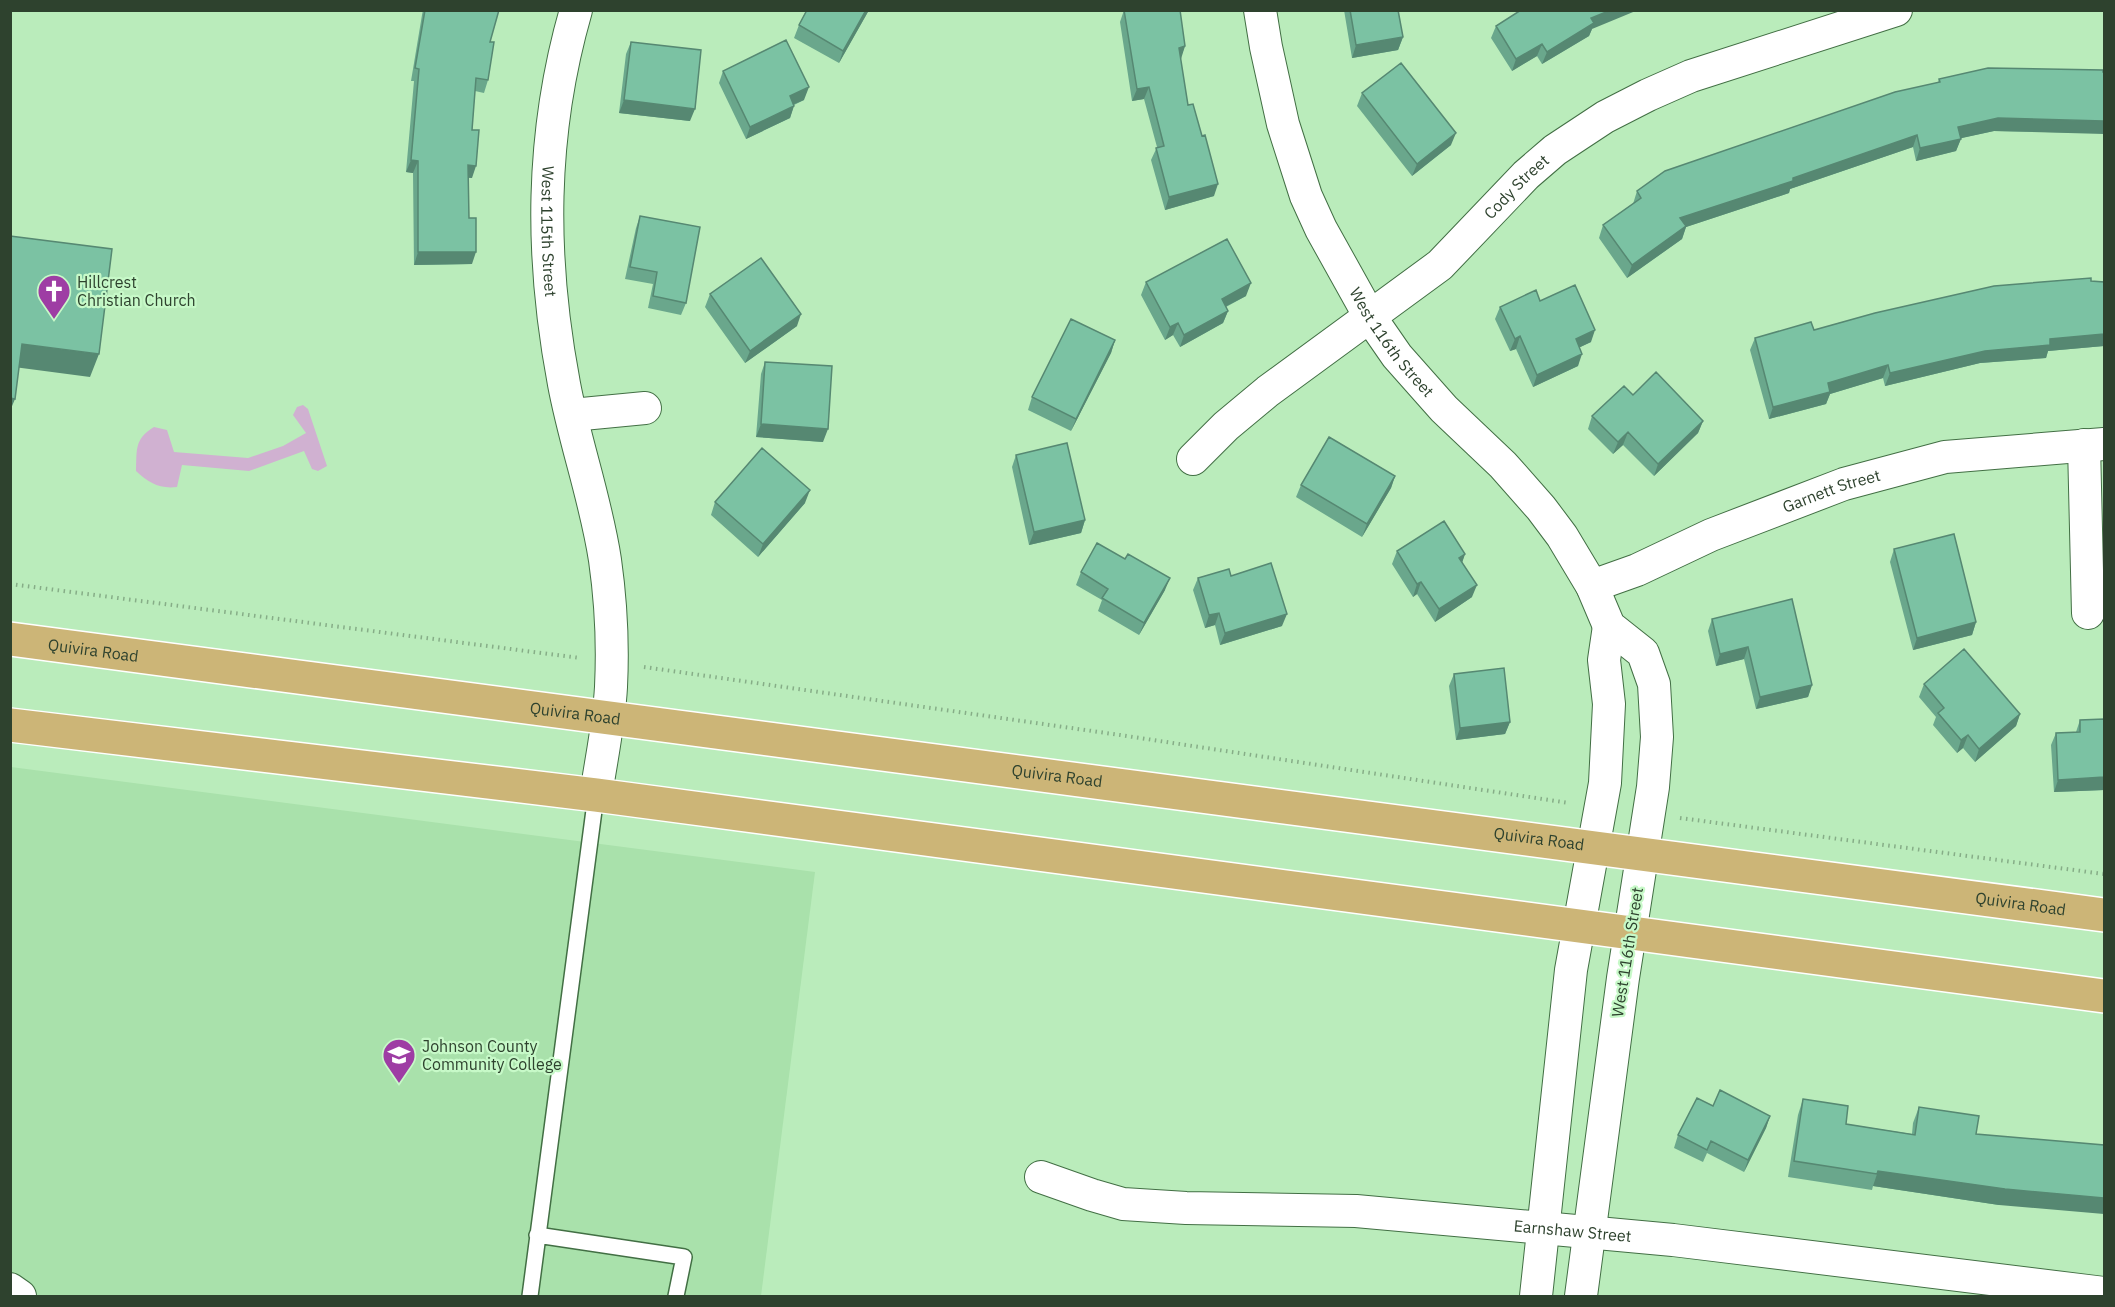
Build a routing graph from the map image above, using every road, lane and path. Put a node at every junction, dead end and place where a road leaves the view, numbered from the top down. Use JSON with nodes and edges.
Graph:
{"nodes":[{"id":1,"x":576,"y":10,"type":"edge"},
{"id":2,"x":1260,"y":10,"type":"edge"},
{"id":3,"x":1896,"y":10,"type":"edge"},
{"id":4,"x":1370,"y":317,"type":"junction"},
{"id":5,"x":645,"y":408,"type":"dead end"},
{"id":6,"x":572,"y":415,"type":"junction"},
{"id":7,"x":2094,"y":444,"type":"edge"},
{"id":8,"x":1193,"y":459,"type":"dead end"},
{"id":9,"x":10,"y":584,"type":"edge"},
{"id":10,"x":1592,"y":586,"type":"junction"},
{"id":11,"x":2088,"y":613,"type":"dead end"},
{"id":12,"x":1609,"y":626,"type":"junction"},
{"id":13,"x":10,"y":639,"type":"edge"},
{"id":14,"x":610,"y":662,"type":"junction"},
{"id":15,"x":607,"y":718,"type":"junction"},
{"id":16,"x":10,"y":725,"type":"edge"},
{"id":17,"x":596,"y":795,"type":"junction"},
{"id":18,"x":1600,"y":808,"type":"junction"},
{"id":19,"x":1648,"y":813,"type":"junction"},
{"id":20,"x":1594,"y":845,"type":"junction"},
{"id":21,"x":1642,"y":851,"type":"junction"},
{"id":22,"x":2104,"y":874,"type":"edge"},
{"id":23,"x":2104,"y":915,"type":"edge"},
{"id":24,"x":1580,"y":925,"type":"junction"},
{"id":25,"x":1630,"y":932,"type":"junction"},
{"id":26,"x":2104,"y":996,"type":"edge"},
{"id":27,"x":1041,"y":1177,"type":"dead end"},
{"id":28,"x":1543,"y":1228,"type":"junction"},
{"id":29,"x":1588,"y":1232,"type":"junction"},
{"id":30,"x":537,"y":1235,"type":"junction"},
{"id":31,"x":10,"y":1289,"type":"edge"},
{"id":32,"x":2104,"y":1293,"type":"edge"},
{"id":33,"x":20,"y":1296,"type":"edge"},
{"id":34,"x":530,"y":1296,"type":"edge"},
{"id":35,"x":676,"y":1296,"type":"edge"},
{"id":36,"x":1536,"y":1296,"type":"edge"},
{"id":37,"x":1581,"y":1296,"type":"edge"}],
"edges":[{"from":1,"to":6,"type":"street","name":"West 115th Street"},
{"from":2,"to":4,"type":"street","name":"West 116th Street"},
{"from":3,"to":4,"type":"street","name":"Cody Street"},
{"from":4,"to":8,"type":"street","name":"Cody Street"},
{"from":4,"to":10,"type":"street","name":"West 116th Street"},
{"from":5,"to":6,"type":"street"},
{"from":6,"to":14,"type":"street","name":"West 115th Street"},
{"from":7,"to":10,"type":"street","name":"Garnett Street"},
{"from":7,"to":11,"type":"street","name":"Garnett Street"},
{"from":9,"to":14,"type":"path"},
{"from":10,"to":12,"type":"street","name":"West 116th Street"},
{"from":12,"to":18,"type":"street"},
{"from":12,"to":19,"type":"street","name":"West 116th Street"},
{"from":13,"to":15,"type":"main road","name":"Quivira Road"},
{"from":14,"to":15,"type":"street","name":"West 115th Street"},
{"from":14,"to":18,"type":"path"},
{"from":15,"to":17,"type":"street","name":"West 115th Street"},
{"from":15,"to":20,"type":"main road","name":"Quivira Road"},
{"from":16,"to":17,"type":"main road"},
{"from":17,"to":24,"type":"main road"},
{"from":17,"to":30,"type":"lane"},
{"from":18,"to":20,"type":"street"},
{"from":19,"to":21,"type":"street","name":"West 116th Street"},
{"from":19,"to":22,"type":"path"},
{"from":20,"to":21,"type":"main road","name":"Quivira Road"},
{"from":20,"to":24,"type":"street"},
{"from":21,"to":23,"type":"main road","name":"Quivira Road"},
{"from":21,"to":25,"type":"street","name":"West 116th Street"},
{"from":24,"to":25,"type":"main road"},
{"from":24,"to":28,"type":"street"},
{"from":25,"to":26,"type":"main road"},
{"from":25,"to":29,"type":"street","name":"West 116th Street"},
{"from":27,"to":28,"type":"street","name":"Earnshaw Street"},
{"from":28,"to":29,"type":"street","name":"Earnshaw Street"},
{"from":28,"to":36,"type":"street"},
{"from":29,"to":32,"type":"street","name":"Earnshaw Street"},
{"from":29,"to":37,"type":"street","name":"West 116th Street"},
{"from":30,"to":34,"type":"lane"},
{"from":30,"to":35,"type":"lane"},
{"from":31,"to":33,"type":"street"}]}
